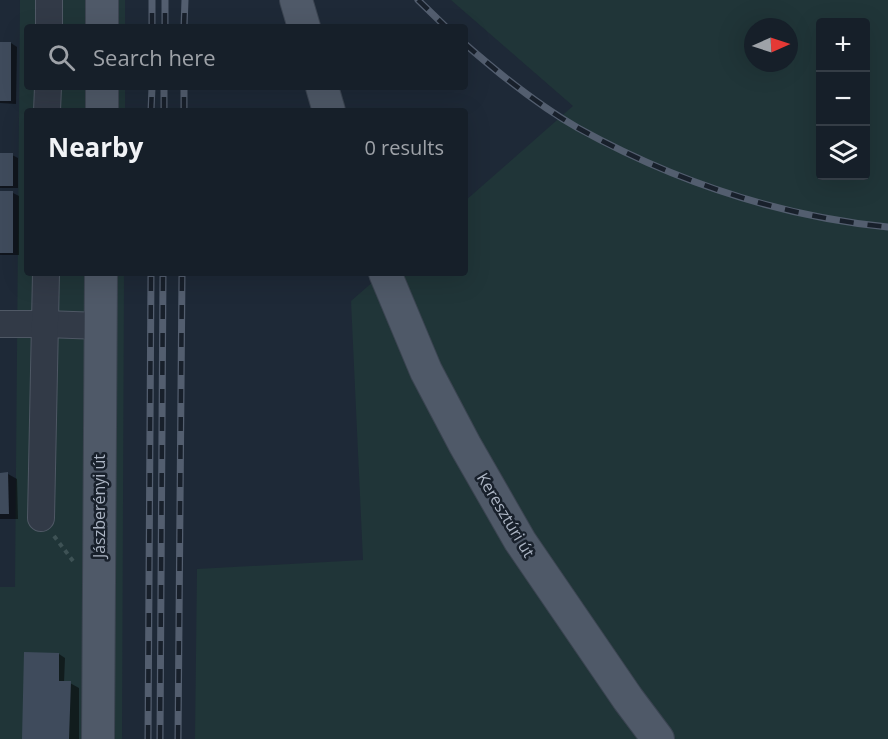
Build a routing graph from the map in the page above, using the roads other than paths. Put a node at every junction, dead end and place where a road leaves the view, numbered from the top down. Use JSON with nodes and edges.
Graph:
{"nodes":[{"id":1,"x":50,"y":0,"type":"edge"},
{"id":2,"x":102,"y":0,"type":"edge"},
{"id":3,"x":296,"y":0,"type":"edge"},
{"id":4,"x":49,"y":24,"type":"edge"},
{"id":5,"x":102,"y":24,"type":"edge"},
{"id":6,"x":303,"y":24,"type":"edge"},
{"id":7,"x":48,"y":90,"type":"edge"},
{"id":8,"x":102,"y":90,"type":"edge"},
{"id":9,"x":323,"y":90,"type":"edge"},
{"id":10,"x":47,"y":108,"type":"edge"},
{"id":11,"x":102,"y":108,"type":"edge"},
{"id":12,"x":328,"y":108,"type":"edge"},
{"id":13,"x":46,"y":276,"type":"edge"},
{"id":14,"x":101,"y":276,"type":"edge"},
{"id":15,"x":386,"y":276,"type":"edge"},
{"id":16,"x":0,"y":324,"type":"edge"},
{"id":17,"x":45,"y":324,"type":"junction"},
{"id":18,"x":100,"y":326,"type":"junction"},
{"id":19,"x":42,"y":518,"type":"dead end"},
{"id":20,"x":98,"y":739,"type":"edge"},
{"id":21,"x":658,"y":739,"type":"edge"}],
"edges":[{"from":1,"to":4,"type":"street"},
{"from":2,"to":5,"type":"main road"},
{"from":3,"to":6,"type":"main road"},
{"from":7,"to":10,"type":"street"},
{"from":8,"to":11,"type":"main road"},
{"from":9,"to":12,"type":"main road"},
{"from":13,"to":17,"type":"street"},
{"from":14,"to":18,"type":"main road","name":"Jászberényi út"},
{"from":15,"to":21,"type":"main road","name":"Keresztúri út"},
{"from":16,"to":17,"type":"street"},
{"from":17,"to":18,"type":"street"},
{"from":17,"to":19,"type":"street"},
{"from":18,"to":20,"type":"main road","name":"Jászberényi út"}]}
